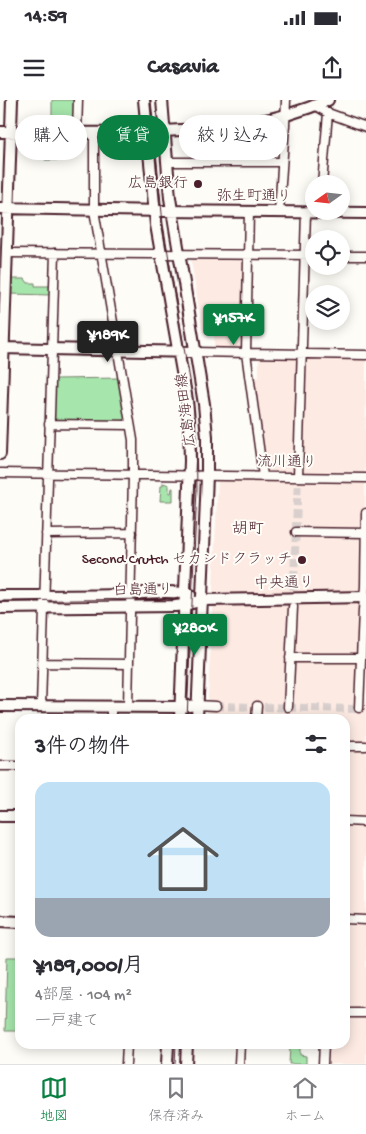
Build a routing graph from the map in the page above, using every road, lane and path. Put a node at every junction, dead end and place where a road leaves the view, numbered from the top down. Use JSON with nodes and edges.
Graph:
{"nodes":[{"id":1,"x":12,"y":100,"type":"edge"},
{"id":2,"x":78,"y":100,"type":"edge"},
{"id":3,"x":144,"y":100,"type":"edge"},
{"id":4,"x":162,"y":100,"type":"edge"},
{"id":5,"x":286,"y":100,"type":"edge"},
{"id":6,"x":328,"y":100,"type":"edge"},
{"id":7,"x":316,"y":106,"type":"junction"},
{"id":8,"x":328,"y":113,"type":"junction"},
{"id":9,"x":78,"y":115,"type":"edge"},
{"id":10,"x":145,"y":115,"type":"edge"},
{"id":11,"x":163,"y":115,"type":"edge"},
{"id":12,"x":286,"y":115,"type":"edge"},
{"id":13,"x":287,"y":116,"type":"edge"},
{"id":14,"x":366,"y":127,"type":"edge"},
{"id":15,"x":0,"y":132,"type":"edge"},
{"id":16,"x":11,"y":133,"type":"junction"},
{"id":17,"x":15,"y":133,"type":"edge"},
{"id":18,"x":87,"y":133,"type":"edge"},
{"id":19,"x":94,"y":133,"type":"junction"},
{"id":20,"x":97,"y":133,"type":"edge"},
{"id":21,"x":149,"y":160,"type":"edge"},
{"id":22,"x":167,"y":162,"type":"joint"},
{"id":23,"x":282,"y":162,"type":"joint"},
{"id":24,"x":323,"y":175,"type":"edge"},
{"id":25,"x":4,"y":208,"type":"edge"},
{"id":26,"x":94,"y":210,"type":"junction"},
{"id":27,"x":154,"y":211,"type":"junction"},
{"id":28,"x":172,"y":212,"type":"junction"},
{"id":29,"x":249,"y":212,"type":"junction"},
{"id":30,"x":278,"y":212,"type":"junction"},
{"id":31,"x":305,"y":212,"type":"edge"},
{"id":32,"x":350,"y":213,"type":"edge"},
{"id":33,"x":366,"y":213,"type":"edge"},
{"id":34,"x":7,"y":253,"type":"junction"},
{"id":35,"x":55,"y":253,"type":"junction"},
{"id":36,"x":101,"y":254,"type":"junction"},
{"id":37,"x":161,"y":254,"type":"junction"},
{"id":38,"x":179,"y":255,"type":"junction"},
{"id":39,"x":249,"y":255,"type":"junction"},
{"id":40,"x":305,"y":255,"type":"edge"},
{"id":41,"x":350,"y":256,"type":"edge"},
{"id":42,"x":366,"y":256,"type":"edge"},
{"id":43,"x":308,"y":275,"type":"edge"},
{"id":44,"x":2,"y":348,"type":"edge"},
{"id":45,"x":52,"y":349,"type":"junction"},
{"id":46,"x":117,"y":350,"type":"junction"},
{"id":47,"x":178,"y":351,"type":"junction"},
{"id":48,"x":195,"y":352,"type":"junction"},
{"id":49,"x":246,"y":353,"type":"junction"},
{"id":50,"x":301,"y":354,"type":"junction"},
{"id":51,"x":366,"y":354,"type":"edge"},
{"id":52,"x":50,"y":424,"type":"junction"},
{"id":53,"x":130,"y":425,"type":"junction"},
{"id":54,"x":0,"y":454,"type":"edge"},
{"id":55,"x":0,"y":473,"type":"edge"},
{"id":56,"x":48,"y":474,"type":"junction"},
{"id":57,"x":133,"y":474,"type":"junction"},
{"id":58,"x":190,"y":475,"type":"junction"},
{"id":59,"x":207,"y":475,"type":"junction"},
{"id":60,"x":263,"y":476,"type":"junction"},
{"id":61,"x":298,"y":477,"type":"junction"},
{"id":62,"x":366,"y":478,"type":"edge"},
{"id":63,"x":366,"y":512,"type":"edge"},
{"id":64,"x":132,"y":532,"type":"junction"},
{"id":65,"x":296,"y":532,"type":"dead end"},
{"id":66,"x":366,"y":533,"type":"edge"},
{"id":67,"x":46,"y":534,"type":"junction"},
{"id":68,"x":130,"y":594,"type":"junction"},
{"id":69,"x":186,"y":594,"type":"junction"},
{"id":70,"x":0,"y":596,"type":"edge"},
{"id":71,"x":44,"y":596,"type":"junction"},
{"id":72,"x":365,"y":597,"type":"edge"},
{"id":73,"x":203,"y":600,"type":"junction"},
{"id":74,"x":185,"y":605,"type":"junction"},
{"id":75,"x":130,"y":606,"type":"junction"},
{"id":76,"x":44,"y":607,"type":"junction"},
{"id":77,"x":292,"y":607,"type":"tunnel mouth"},
{"id":78,"x":0,"y":608,"type":"edge"},
{"id":79,"x":363,"y":653,"type":"edge"},
{"id":80,"x":290,"y":658,"type":"junction"},
{"id":81,"x":42,"y":663,"type":"junction"},
{"id":82,"x":129,"y":664,"type":"junction"},
{"id":83,"x":197,"y":705,"type":"junction"},
{"id":84,"x":0,"y":706,"type":"edge"},
{"id":85,"x":40,"y":706,"type":"junction"},
{"id":86,"x":111,"y":706,"type":"junction"},
{"id":87,"x":216,"y":706,"type":"tunnel mouth"},
{"id":88,"x":256,"y":706,"type":"dead end"},
{"id":89,"x":128,"y":707,"type":"junction"},
{"id":90,"x":180,"y":707,"type":"junction"},
{"id":91,"x":288,"y":707,"type":"dead end"},
{"id":92,"x":360,"y":708,"type":"edge"},
{"id":93,"x":110,"y":714,"type":"edge"},
{"id":94,"x":180,"y":714,"type":"edge"},
{"id":95,"x":197,"y":714,"type":"edge"},
{"id":96,"x":256,"y":714,"type":"edge"},
{"id":97,"x":350,"y":746,"type":"edge"},
{"id":98,"x":366,"y":746,"type":"edge"},
{"id":99,"x":0,"y":766,"type":"edge"},
{"id":100,"x":15,"y":766,"type":"edge"},
{"id":101,"x":0,"y":816,"type":"edge"},
{"id":102,"x":15,"y":816,"type":"edge"},
{"id":103,"x":350,"y":821,"type":"edge"},
{"id":104,"x":366,"y":822,"type":"edge"},
{"id":105,"x":350,"y":919,"type":"edge"},
{"id":106,"x":366,"y":920,"type":"edge"},
{"id":107,"x":0,"y":922,"type":"edge"},
{"id":108,"x":15,"y":922,"type":"edge"},
{"id":109,"x":350,"y":1013,"type":"edge"},
{"id":110,"x":366,"y":1013,"type":"edge"},
{"id":111,"x":127,"y":1049,"type":"edge"},
{"id":112,"x":168,"y":1049,"type":"edge"},
{"id":113,"x":187,"y":1049,"type":"edge"},
{"id":114,"x":240,"y":1049,"type":"edge"},
{"id":115,"x":324,"y":1049,"type":"edge"},
{"id":116,"x":126,"y":1064,"type":"edge"},
{"id":117,"x":167,"y":1064,"type":"edge"},
{"id":118,"x":186,"y":1064,"type":"edge"},
{"id":119,"x":239,"y":1064,"type":"edge"},
{"id":120,"x":323,"y":1064,"type":"edge"}],
"edges":[{"from":1,"to":16,"type":"street"},
{"from":2,"to":9,"type":"street"},
{"from":3,"to":10,"type":"street","name":"広島海田線"},
{"from":4,"to":11,"type":"street","name":"広島海田線"},
{"from":5,"to":12,"type":"street"},
{"from":6,"to":7,"type":"street"},
{"from":7,"to":8,"type":"street"},
{"from":7,"to":13,"type":"street"},
{"from":8,"to":14,"type":"street"},
{"from":8,"to":24,"type":"street"},
{"from":15,"to":16,"type":"street"},
{"from":16,"to":17,"type":"street"},
{"from":16,"to":25,"type":"street"},
{"from":18,"to":19,"type":"street"},
{"from":19,"to":20,"type":"street"},
{"from":19,"to":26,"type":"street"},
{"from":21,"to":27,"type":"street","name":"広島海田線"},
{"from":22,"to":23,"type":"street"},
{"from":22,"to":28,"type":"street","name":"広島海田線"},
{"from":23,"to":30,"type":"street"},
{"from":25,"to":26,"type":"street","name":"弥生町通り"},
{"from":25,"to":34,"type":"street"},
{"from":26,"to":27,"type":"street","name":"弥生町通り"},
{"from":26,"to":36,"type":"street"},
{"from":27,"to":28,"type":"street","name":"弥生町通り"},
{"from":27,"to":37,"type":"street","name":"広島海田線"},
{"from":28,"to":29,"type":"street","name":"弥生町通り"},
{"from":28,"to":38,"type":"street","name":"広島海田線"},
{"from":29,"to":30,"type":"street","name":"弥生町通り"},
{"from":29,"to":39,"type":"street"},
{"from":30,"to":31,"type":"street","name":"弥生町通り"},
{"from":32,"to":33,"type":"street","name":"弥生町通り"},
{"from":34,"to":35,"type":"street"},
{"from":34,"to":44,"type":"street"},
{"from":35,"to":36,"type":"street"},
{"from":35,"to":45,"type":"street"},
{"from":36,"to":37,"type":"street"},
{"from":36,"to":46,"type":"street"},
{"from":37,"to":38,"type":"street"},
{"from":37,"to":47,"type":"street","name":"広島海田線"},
{"from":38,"to":39,"type":"street"},
{"from":38,"to":48,"type":"street","name":"広島海田線"},
{"from":39,"to":40,"type":"street"},
{"from":39,"to":49,"type":"street"},
{"from":41,"to":42,"type":"street"},
{"from":43,"to":50,"type":"street"},
{"from":44,"to":45,"type":"street"},
{"from":44,"to":54,"type":"street"},
{"from":45,"to":46,"type":"street"},
{"from":45,"to":52,"type":"street"},
{"from":46,"to":47,"type":"street"},
{"from":46,"to":53,"type":"street"},
{"from":47,"to":48,"type":"street"},
{"from":47,"to":58,"type":"street","name":"広島海田線"},
{"from":48,"to":49,"type":"street"},
{"from":48,"to":59,"type":"street","name":"広島海田線"},
{"from":49,"to":50,"type":"street"},
{"from":49,"to":60,"type":"street"},
{"from":50,"to":51,"type":"street"},
{"from":50,"to":61,"type":"street"},
{"from":52,"to":53,"type":"street"},
{"from":52,"to":56,"type":"street"},
{"from":53,"to":57,"type":"street"},
{"from":55,"to":56,"type":"street","name":"流川通り"},
{"from":56,"to":57,"type":"street","name":"流川通り"},
{"from":56,"to":67,"type":"street"},
{"from":57,"to":58,"type":"street","name":"流川通り"},
{"from":57,"to":64,"type":"street"},
{"from":58,"to":59,"type":"street","name":"流川通り"},
{"from":58,"to":69,"type":"street","name":"広島海田線"},
{"from":59,"to":60,"type":"street","name":"流川通り"},
{"from":59,"to":73,"type":"street","name":"広島海田線"},
{"from":60,"to":61,"type":"street","name":"流川通り"},
{"from":61,"to":62,"type":"street","name":"流川通り"},
{"from":63,"to":66,"type":"street"},
{"from":64,"to":67,"type":"street"},
{"from":64,"to":68,"type":"street"},
{"from":65,"to":66,"type":"street"},
{"from":66,"to":72,"type":"street"},
{"from":67,"to":71,"type":"street"},
{"from":68,"to":69,"type":"street","name":"白島通り"},
{"from":68,"to":71,"type":"street","name":"白島通り"},
{"from":68,"to":75,"type":"street"},
{"from":69,"to":73,"type":"street","name":"白島通り"},
{"from":69,"to":74,"type":"street","name":"広島海田線"},
{"from":70,"to":71,"type":"street","name":"白島通り"},
{"from":71,"to":76,"type":"street"},
{"from":72,"to":73,"type":"street","name":"中央通り"},
{"from":72,"to":79,"type":"street"},
{"from":73,"to":74,"type":"street","name":"白島通り"},
{"from":73,"to":83,"type":"street","name":"広島海田線"},
{"from":74,"to":75,"type":"street","name":"白島通り"},
{"from":74,"to":90,"type":"street","name":"広島海田線"},
{"from":75,"to":76,"type":"street","name":"白島通り"},
{"from":75,"to":82,"type":"street"},
{"from":76,"to":78,"type":"street","name":"白島通り"},
{"from":76,"to":81,"type":"street"},
{"from":77,"to":80,"type":"street"},
{"from":79,"to":80,"type":"street"},
{"from":79,"to":92,"type":"street"},
{"from":80,"to":91,"type":"street"},
{"from":81,"to":82,"type":"street"},
{"from":81,"to":85,"type":"street"},
{"from":82,"to":89,"type":"street"},
{"from":83,"to":87,"type":"street"},
{"from":83,"to":90,"type":"street"},
{"from":83,"to":95,"type":"street","name":"広島海田線"},
{"from":84,"to":85,"type":"street"},
{"from":85,"to":86,"type":"street"},
{"from":86,"to":89,"type":"street"},
{"from":86,"to":93,"type":"street"},
{"from":88,"to":96,"type":"street"},
{"from":89,"to":90,"type":"street"},
{"from":90,"to":94,"type":"street","name":"広島海田線"},
{"from":97,"to":98,"type":"street"},
{"from":99,"to":100,"type":"street"},
{"from":101,"to":102,"type":"street"},
{"from":103,"to":104,"type":"street"},
{"from":105,"to":106,"type":"street"},
{"from":107,"to":108,"type":"street"},
{"from":109,"to":110,"type":"street"},
{"from":111,"to":116,"type":"street"},
{"from":112,"to":117,"type":"street"},
{"from":113,"to":118,"type":"street"},
{"from":114,"to":119,"type":"street"},
{"from":115,"to":120,"type":"street"}]}
